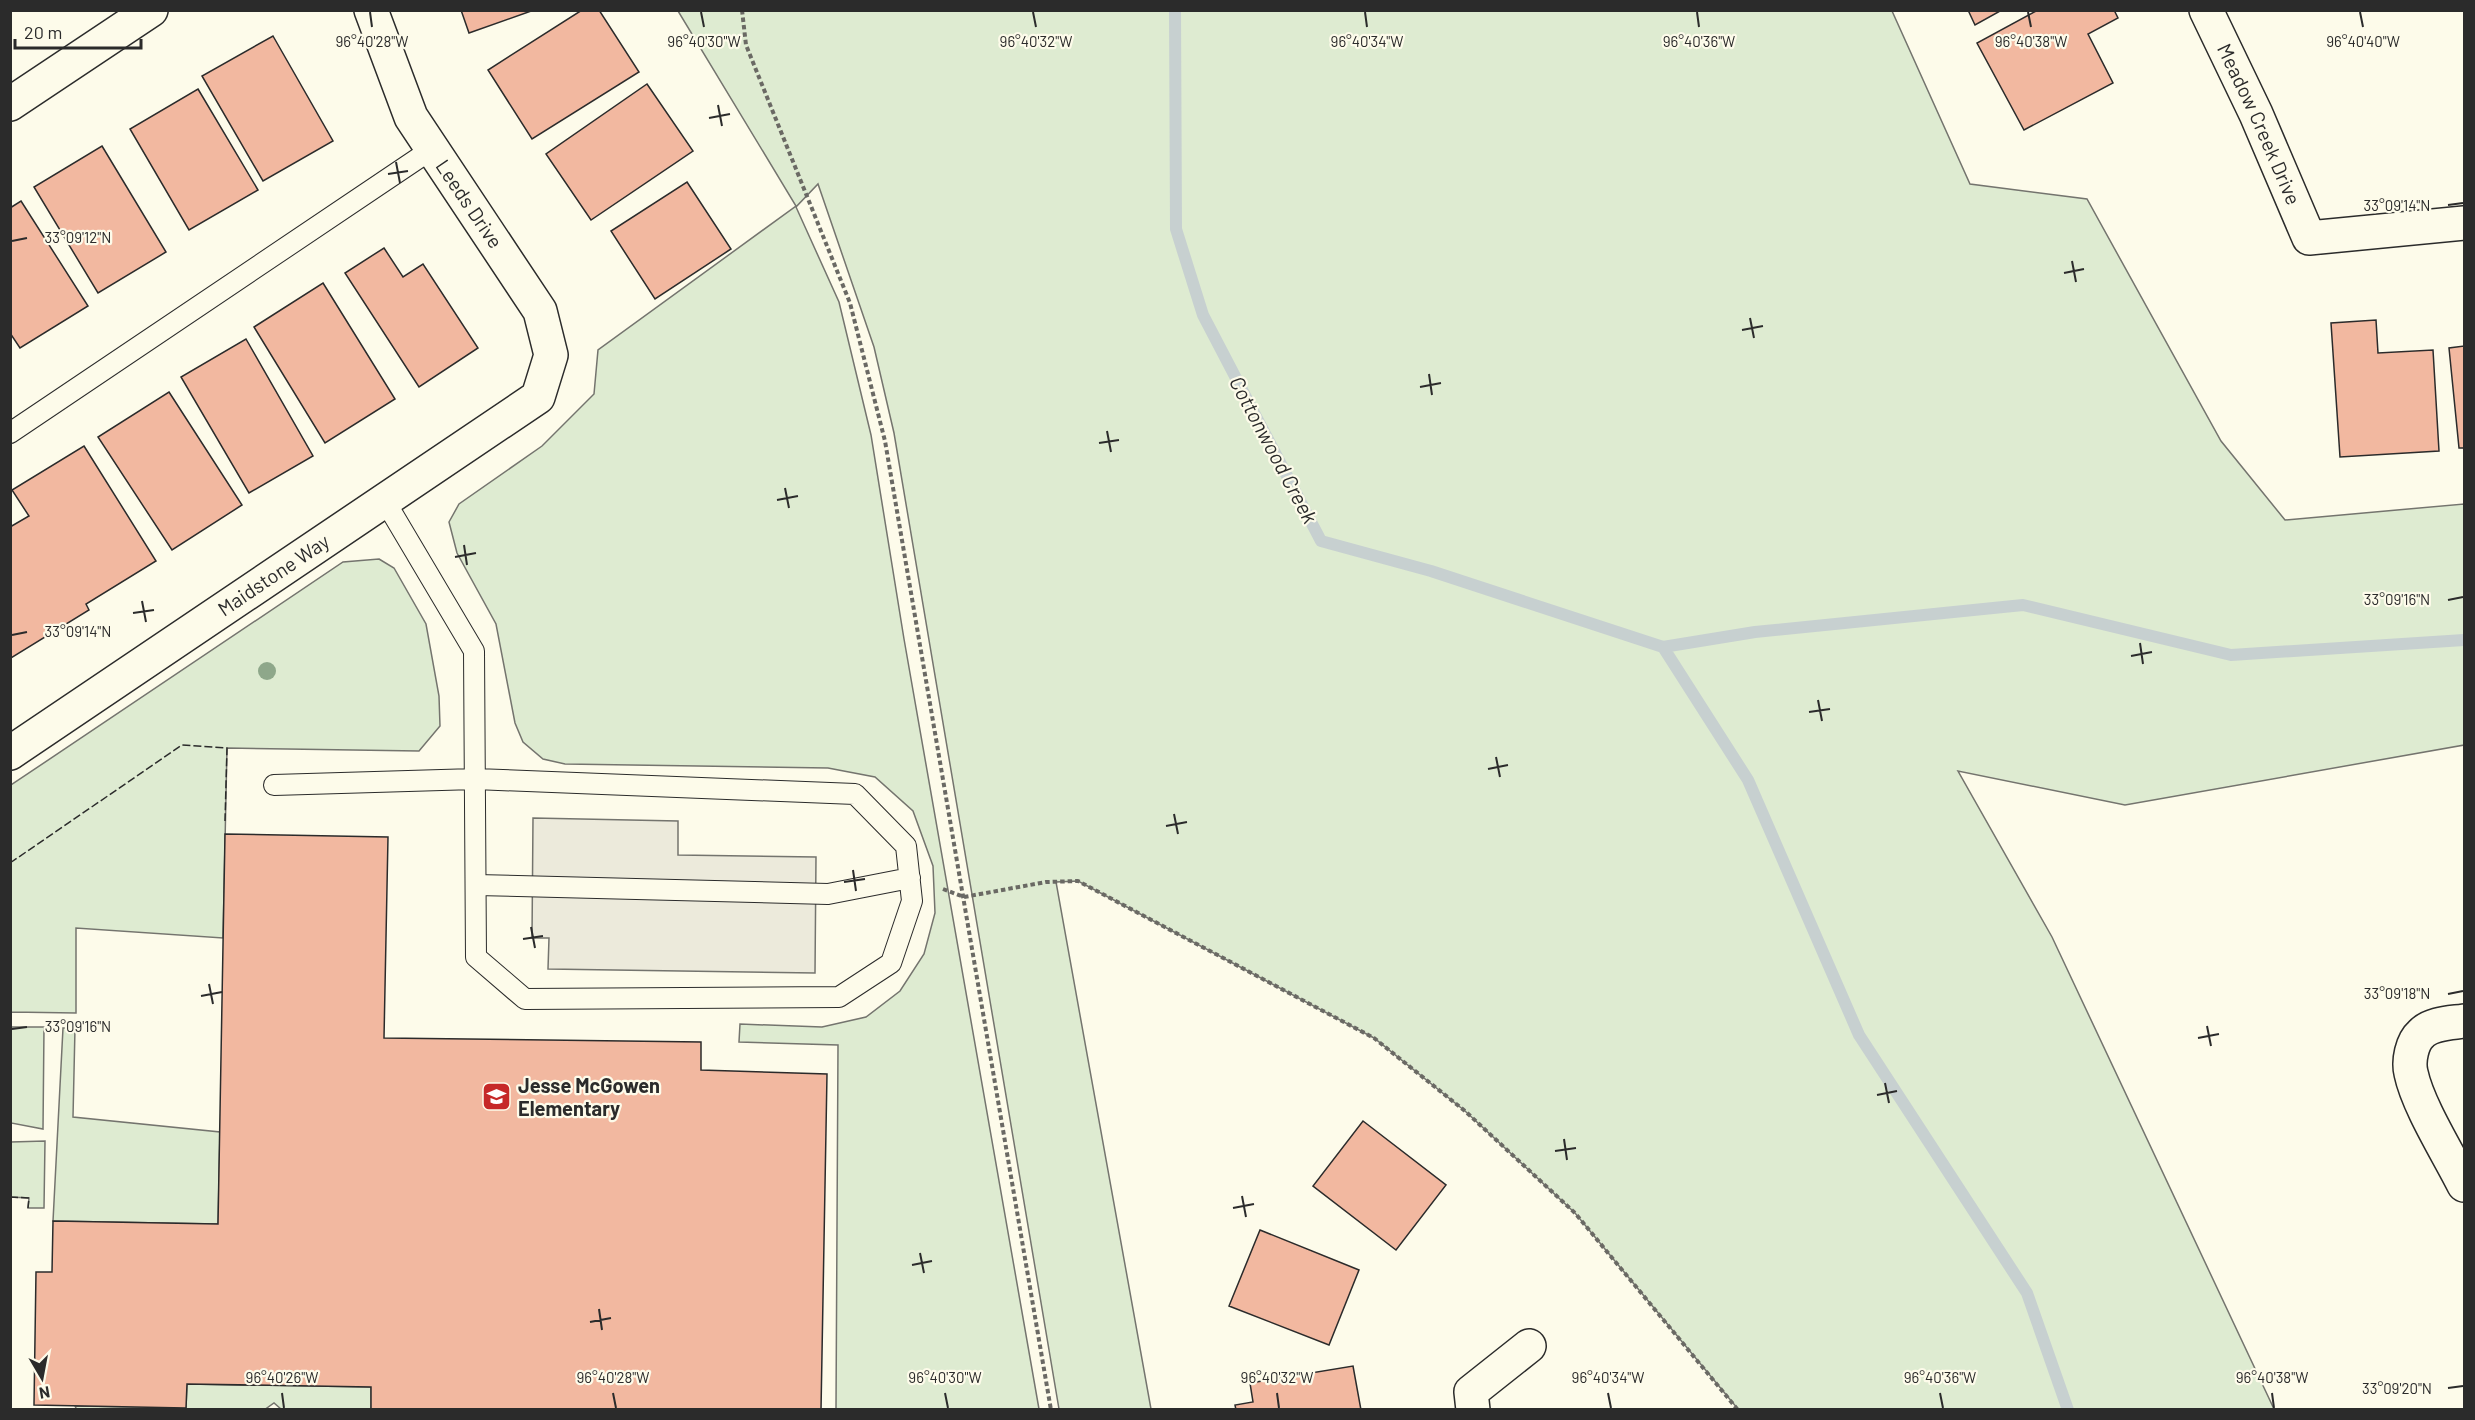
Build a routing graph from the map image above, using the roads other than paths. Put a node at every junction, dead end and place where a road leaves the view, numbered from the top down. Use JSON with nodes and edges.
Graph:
{"nodes":[{"id":1,"x":151,"y":10,"type":"edge"},
{"id":2,"x":371,"y":10,"type":"edge"},
{"id":3,"x":2206,"y":10,"type":"edge"},
{"id":4,"x":10,"y":104,"type":"edge"},
{"id":5,"x":432,"y":149,"type":"junction"},
{"id":6,"x":2464,"y":224,"type":"edge"},
{"id":7,"x":538,"y":397,"type":"joint"},
{"id":8,"x":10,"y":433,"type":"edge"},
{"id":9,"x":385,"y":501,"type":"junction"},
{"id":10,"x":10,"y":753,"type":"edge"},
{"id":11,"x":475,"y":779,"type":"junction"},
{"id":12,"x":273,"y":785,"type":"dead end"},
{"id":13,"x":910,"y":878,"type":"junction"},
{"id":14,"x":476,"y":885,"type":"junction"},
{"id":15,"x":2464,"y":1020,"type":"edge"},
{"id":16,"x":2464,"y":1185,"type":"edge"},
{"id":17,"x":1529,"y":1346,"type":"dead end"},
{"id":18,"x":1473,"y":1410,"type":"edge"}],
"edges":[{"from":1,"to":4,"type":"street"},
{"from":2,"to":5,"type":"street","name":"Leeds Drive"},
{"from":3,"to":6,"type":"street","name":"Meadow Creek Drive"},
{"from":5,"to":7,"type":"street","name":"Leeds Drive"},
{"from":5,"to":8,"type":"lane"},
{"from":7,"to":9,"type":"street","name":"Maidstone Way"},
{"from":9,"to":10,"type":"street","name":"Maidstone Way"},
{"from":9,"to":11,"type":"lane"},
{"from":11,"to":12,"type":"lane"},
{"from":11,"to":13,"type":"lane"},
{"from":11,"to":14,"type":"lane"},
{"from":13,"to":14,"type":"lane"},
{"from":13,"to":14,"type":"lane"},
{"from":15,"to":16,"type":"street"},
{"from":17,"to":18,"type":"street"}]}
